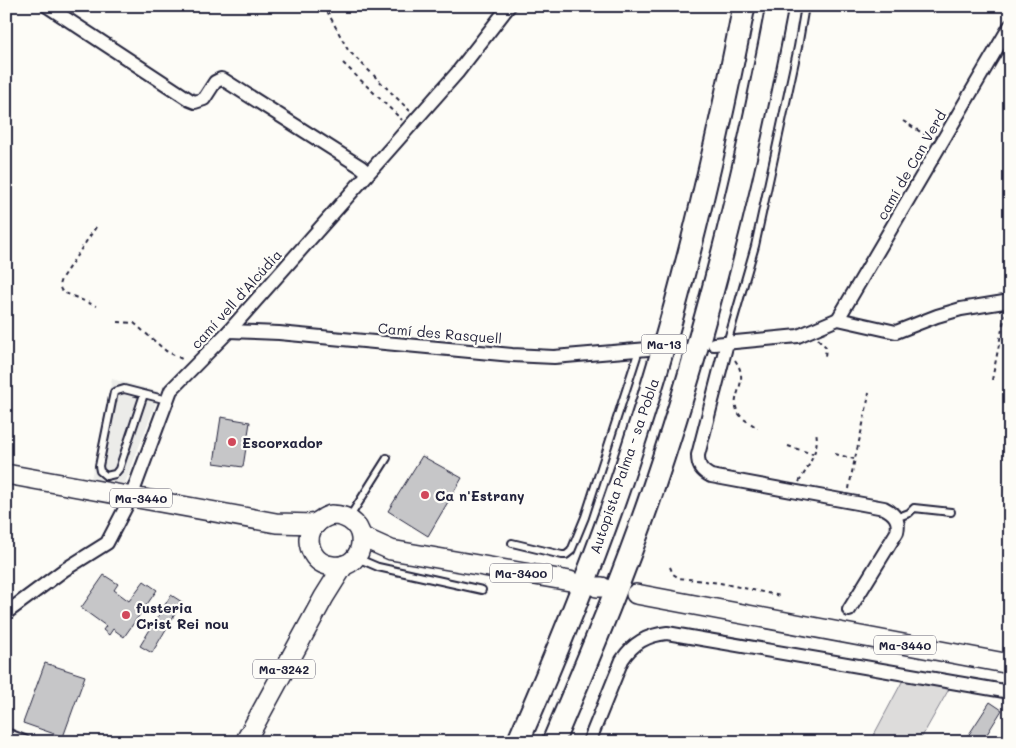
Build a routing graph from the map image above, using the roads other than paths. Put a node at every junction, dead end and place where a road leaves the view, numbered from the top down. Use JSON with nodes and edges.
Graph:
{"nodes":[{"id":1,"x":47,"y":6,"type":"edge"},
{"id":2,"x":509,"y":6,"type":"edge"},
{"id":3,"x":744,"y":6,"type":"edge"},
{"id":4,"x":777,"y":6,"type":"edge"},
{"id":5,"x":805,"y":6,"type":"edge"},
{"id":6,"x":1010,"y":26,"type":"edge"},
{"id":7,"x":368,"y":173,"type":"junction"},
{"id":8,"x":1008,"y":302,"type":"edge"},
{"id":9,"x":838,"y":319,"type":"junction"},
{"id":10,"x":229,"y":331,"type":"junction"},
{"id":11,"x":722,"y":345,"type":"junction"},
{"id":12,"x":643,"y":350,"type":"joint"},
{"id":13,"x":144,"y":394,"type":"junction"},
{"id":14,"x":167,"y":400,"type":"junction"},
{"id":15,"x":387,"y":458,"type":"dead end"},
{"id":16,"x":6,"y":474,"type":"edge"},
{"id":17,"x":131,"y":497,"type":"junction"},
{"id":18,"x":951,"y":512,"type":"dead end"},
{"id":19,"x":349,"y":518,"type":"junction"},
{"id":20,"x":896,"y":518,"type":"junction"},
{"id":21,"x":313,"y":532,"type":"junction"},
{"id":22,"x":512,"y":543,"type":"dead end"},
{"id":23,"x":355,"y":553,"type":"junction"},
{"id":24,"x":320,"y":562,"type":"junction"},
{"id":25,"x":570,"y":582,"type":"dead end"},
{"id":26,"x":482,"y":590,"type":"dead end"},
{"id":27,"x":636,"y":594,"type":"dead end"},
{"id":28,"x":324,"y":597,"type":"junction"},
{"id":29,"x":849,"y":610,"type":"dead end"},
{"id":30,"x":6,"y":613,"type":"edge"},
{"id":31,"x":1010,"y":664,"type":"edge"},
{"id":32,"x":1010,"y":692,"type":"edge"},
{"id":33,"x":6,"y":736,"type":"edge"},
{"id":34,"x":24,"y":742,"type":"edge"},
{"id":35,"x":245,"y":742,"type":"edge"},
{"id":36,"x":518,"y":742,"type":"edge"},
{"id":37,"x":554,"y":742,"type":"edge"},
{"id":38,"x":589,"y":742,"type":"edge"}],
"edges":[{"from":1,"to":7,"type":"street"},
{"from":2,"to":7,"type":"street","name":"camí vell d'Alcúdia"},
{"from":3,"to":36,"type":"highway","name":"Autopista Palma - sa Pobla","number":"Ma-13"},
{"from":4,"to":37,"type":"highway","number":"Ma-13"},
{"from":5,"to":11,"type":"lane"},
{"from":6,"to":9,"type":"street","name":"camí de Can Verd"},
{"from":7,"to":10,"type":"street","name":"camí vell d'Alcúdia"},
{"from":8,"to":9,"type":"street"},
{"from":9,"to":11,"type":"street"},
{"from":10,"to":12,"type":"street","name":"Camí des Rasquell"},
{"from":10,"to":14,"type":"street","name":"camí vell d'Alcúdia"},
{"from":11,"to":20,"type":"street"},
{"from":12,"to":22,"type":"lane"},
{"from":13,"to":13,"type":"lane"},
{"from":13,"to":14,"type":"lane"},
{"from":14,"to":17,"type":"street","name":"camí vell d'Alcúdia"},
{"from":15,"to":19,"type":"lane"},
{"from":16,"to":17,"type":"main road","number":"Ma-3440"},
{"from":17,"to":21,"type":"main road","number":"Ma-3440"},
{"from":17,"to":30,"type":"street","name":"camí vell d'Alcúdia"},
{"from":18,"to":20,"type":"lane"},
{"from":19,"to":21,"type":"main road"},
{"from":19,"to":23,"type":"main road"},
{"from":20,"to":29,"type":"street"},
{"from":21,"to":24,"type":"main road"},
{"from":23,"to":24,"type":"main road","number":"Ma-3400"},
{"from":23,"to":25,"type":"main road","number":"Ma-3400"},
{"from":23,"to":26,"type":"lane"},
{"from":23,"to":28,"type":"main road","number":"Ma-3242"},
{"from":24,"to":28,"type":"main road"},
{"from":27,"to":31,"type":"main road","number":"Ma-3440"},
{"from":28,"to":35,"type":"main road","number":"Ma-3242"},
{"from":32,"to":38,"type":"street"},
{"from":33,"to":34,"type":"street"}]}
